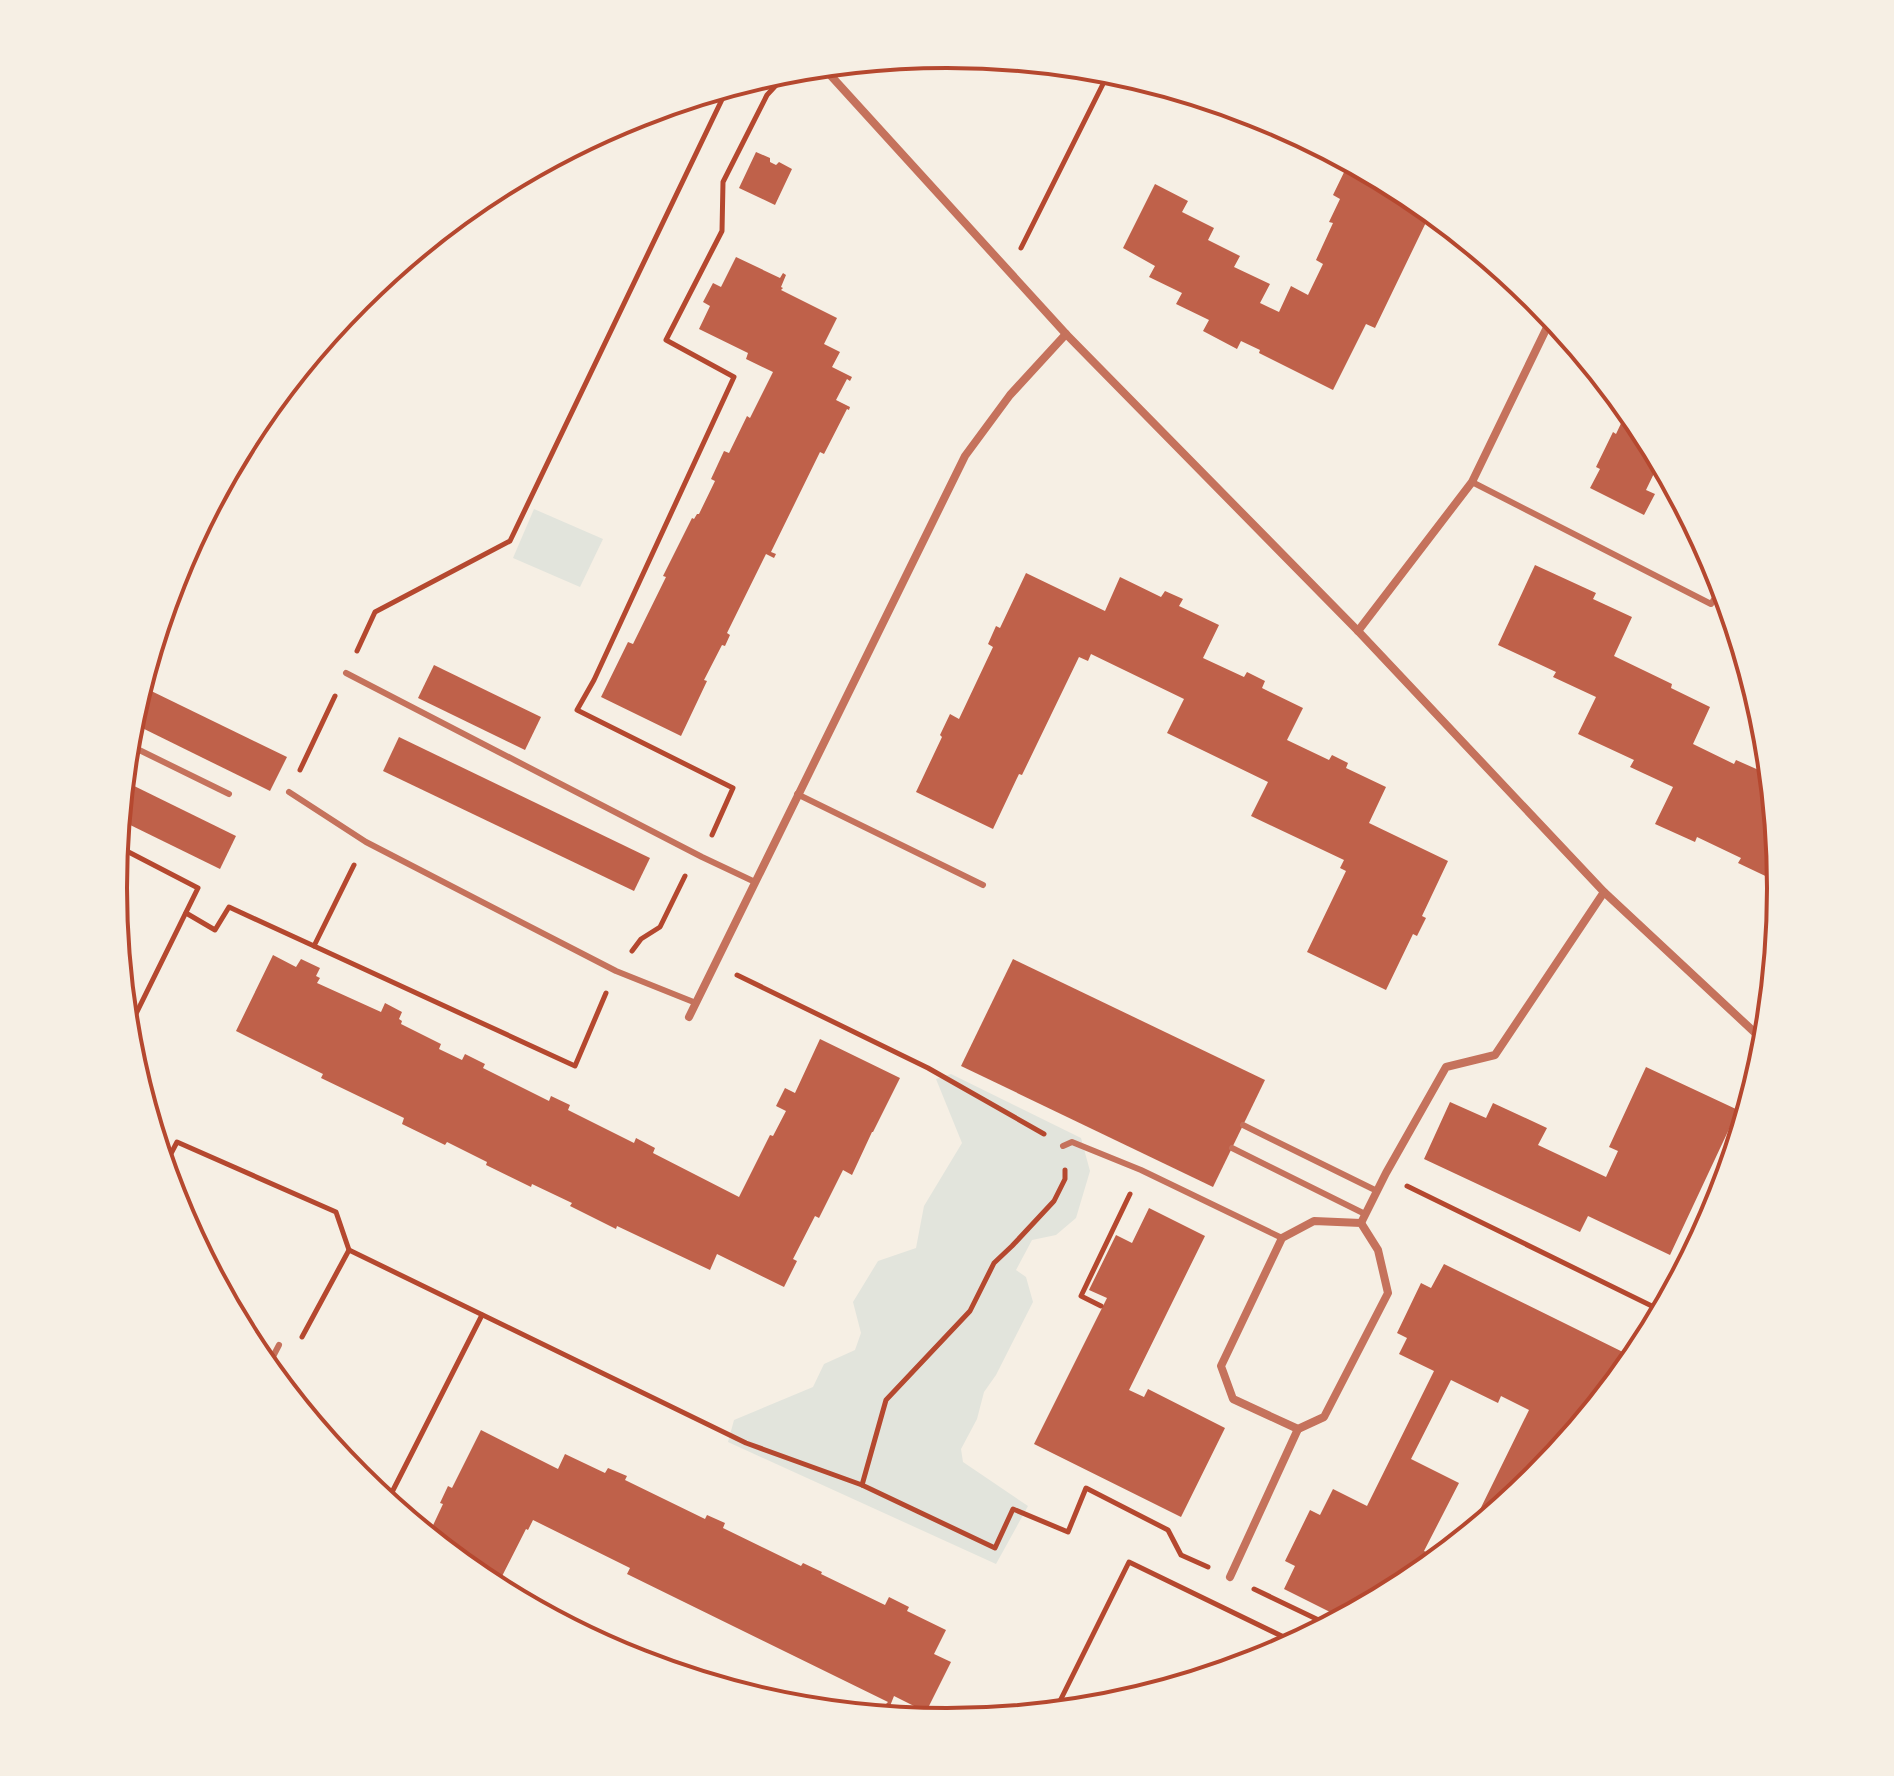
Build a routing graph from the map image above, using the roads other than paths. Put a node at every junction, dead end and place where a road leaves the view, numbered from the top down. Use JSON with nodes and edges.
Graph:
{"nodes":[{"id":1,"x":832,"y":76,"type":"edge"},
{"id":2,"x":1546,"y":328,"type":"edge"},
{"id":3,"x":1066,"y":334,"type":"junction"},
{"id":4,"x":1472,"y":482,"type":"junction"},
{"id":5,"x":1714,"y":599,"type":"edge"},
{"id":6,"x":1358,"y":631,"type":"junction"},
{"id":7,"x":346,"y":673,"type":"road end"},
{"id":8,"x":139,"y":750,"type":"edge"},
{"id":9,"x":289,"y":792,"type":"road end"},
{"id":10,"x":229,"y":794,"type":"dead end"},
{"id":11,"x":797,"y":794,"type":"junction"},
{"id":12,"x":755,"y":882,"type":"junction"},
{"id":13,"x":983,"y":885,"type":"dead end"},
{"id":14,"x":1604,"y":892,"type":"junction"},
{"id":15,"x":696,"y":1003,"type":"junction"},
{"id":16,"x":689,"y":1017,"type":"dead end"},
{"id":17,"x":1754,"y":1032,"type":"edge"},
{"id":18,"x":1243,"y":1125,"type":"dead end"},
{"id":19,"x":1063,"y":1146,"type":"road end"},
{"id":20,"x":1232,"y":1148,"type":"dead end"},
{"id":21,"x":1377,"y":1191,"type":"junction"},
{"id":22,"x":1363,"y":1218,"type":"junction"},
{"id":23,"x":1282,"y":1238,"type":"junction"},
{"id":24,"x":279,"y":1345,"type":"dead end"},
{"id":25,"x":273,"y":1356,"type":"edge"},
{"id":26,"x":1298,"y":1429,"type":"junction"},
{"id":27,"x":1230,"y":1577,"type":"road end"}],
"edges":[{"from":1,"to":3,"type":"street"},
{"from":2,"to":4,"type":"street"},
{"from":3,"to":6,"type":"street"},
{"from":3,"to":11,"type":"street"},
{"from":4,"to":5,"type":"lane"},
{"from":4,"to":6,"type":"street"},
{"from":6,"to":14,"type":"street"},
{"from":7,"to":12,"type":"lane"},
{"from":8,"to":10,"type":"lane"},
{"from":9,"to":15,"type":"lane"},
{"from":11,"to":12,"type":"street"},
{"from":11,"to":13,"type":"lane"},
{"from":12,"to":15,"type":"street"},
{"from":14,"to":17,"type":"street"},
{"from":14,"to":21,"type":"street"},
{"from":15,"to":16,"type":"street"},
{"from":18,"to":21,"type":"lane"},
{"from":19,"to":23,"type":"lane"},
{"from":20,"to":22,"type":"lane"},
{"from":21,"to":22,"type":"street"},
{"from":22,"to":23,"type":"street"},
{"from":22,"to":26,"type":"street"},
{"from":23,"to":26,"type":"street"},
{"from":24,"to":25,"type":"lane"},
{"from":26,"to":27,"type":"street"}]}
